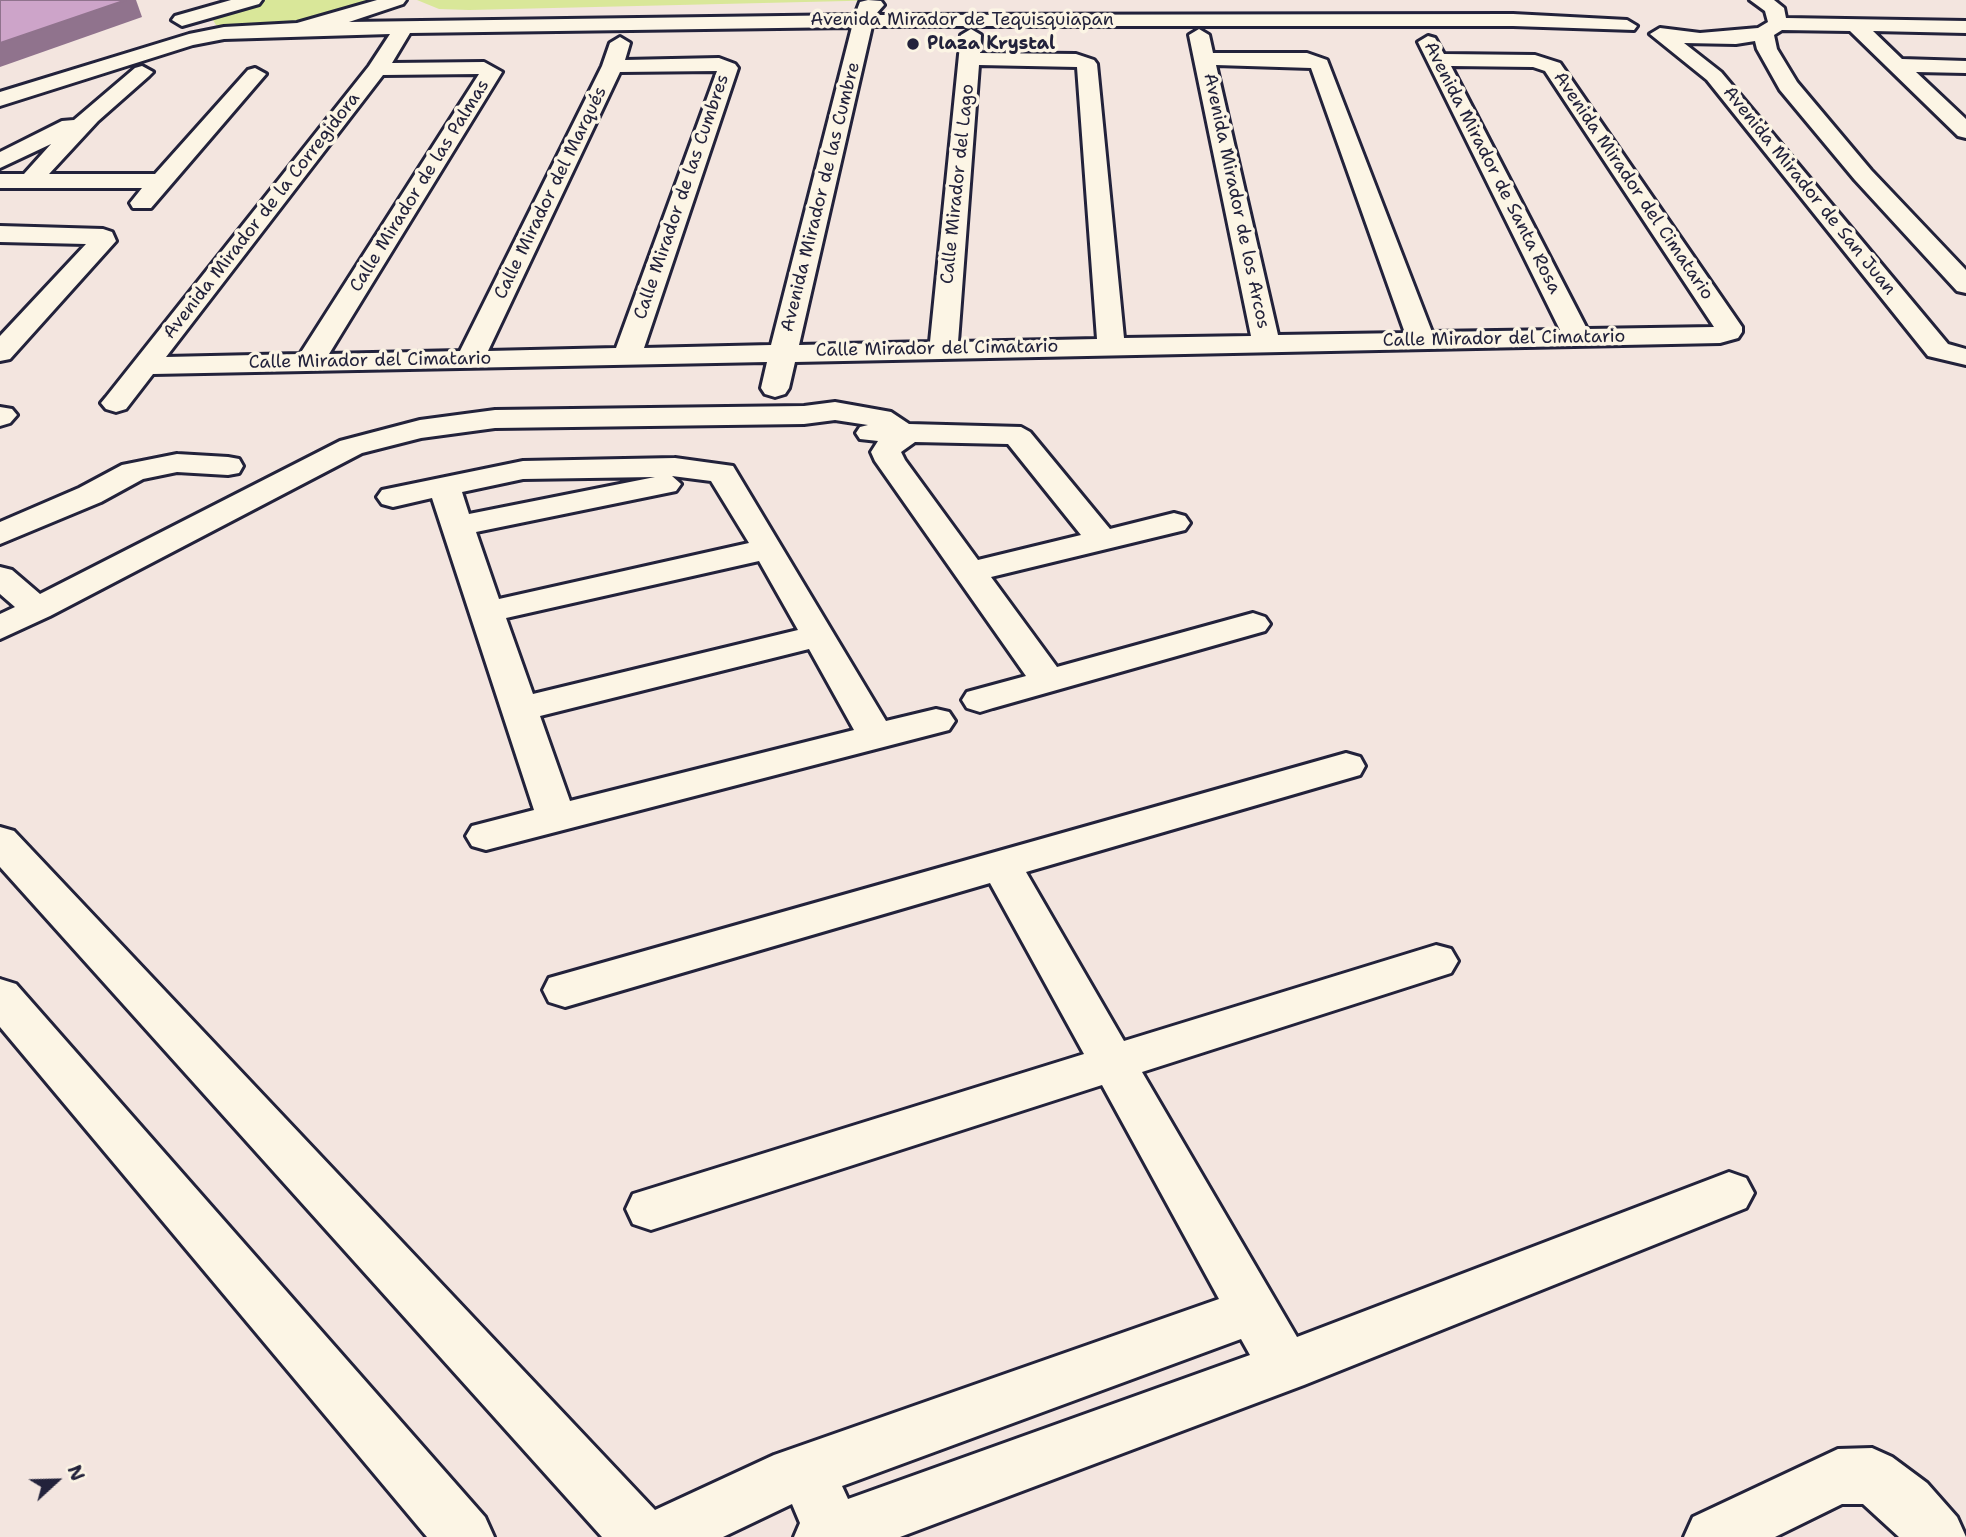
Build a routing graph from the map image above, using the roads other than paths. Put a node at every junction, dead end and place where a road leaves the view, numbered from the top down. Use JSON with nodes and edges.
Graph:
{"nodes":[{"id":1,"x":252,"y":0,"type":"edge"},
{"id":2,"x":895,"y":0,"type":"edge"},
{"id":3,"x":1335,"y":0,"type":"edge"},
{"id":4,"x":1760,"y":0,"type":"edge"},
{"id":5,"x":394,"y":1,"type":"edge"},
{"id":6,"x":1301,"y":1,"type":"edge"},
{"id":7,"x":1592,"y":2,"type":"dead end"},
{"id":8,"x":1019,"y":6,"type":"junction"},
{"id":9,"x":972,"y":9,"type":"edge"},
{"id":10,"x":1879,"y":9,"type":"dead end"},
{"id":11,"x":1410,"y":10,"type":"edge"},
{"id":12,"x":208,"y":12,"type":"junction"},
{"id":13,"x":865,"y":14,"type":"junction"},
{"id":14,"x":1195,"y":19,"type":"junction"},
{"id":15,"x":626,"y":24,"type":"junction"},
{"id":16,"x":1855,"y":25,"type":"junction"},
{"id":17,"x":162,"y":26,"type":"dead end"},
{"id":18,"x":1627,"y":26,"type":"junction"},
{"id":19,"x":1896,"y":26,"type":"junction"},
{"id":20,"x":404,"y":27,"type":"junction"},
{"id":21,"x":1966,"y":27,"type":"edge"},
{"id":22,"x":1771,"y":28,"type":"junction"},
{"id":23,"x":297,"y":29,"type":"junction"},
{"id":24,"x":224,"y":33,"type":"junction"},
{"id":25,"x":1661,"y":35,"type":"junction"},
{"id":26,"x":85,"y":51,"type":"dead end"},
{"id":27,"x":971,"y":59,"type":"junction"},
{"id":28,"x":1205,"y":59,"type":"junction"},
{"id":29,"x":1437,"y":60,"type":"junction"},
{"id":30,"x":111,"y":63,"type":"junction"},
{"id":31,"x":1898,"y":65,"type":"junction"},
{"id":32,"x":612,"y":66,"type":"junction"},
{"id":33,"x":1966,"y":67,"type":"edge"},
{"id":34,"x":377,"y":69,"type":"junction"},
{"id":35,"x":24,"y":70,"type":"dead end"},
{"id":36,"x":142,"y":72,"type":"dead end"},
{"id":37,"x":255,"y":74,"type":"dead end"},
{"id":38,"x":0,"y":78,"type":"edge"},
{"id":39,"x":10,"y":102,"type":"edge"},
{"id":40,"x":42,"y":108,"type":"dead end"},
{"id":41,"x":82,"y":109,"type":"junction"},
{"id":42,"x":1966,"y":131,"type":"edge"},
{"id":43,"x":0,"y":161,"type":"edge"},
{"id":44,"x":1863,"y":175,"type":"junction"},
{"id":45,"x":1798,"y":176,"type":"junction"},
{"id":46,"x":0,"y":181,"type":"edge"},
{"id":47,"x":30,"y":181,"type":"junction"},
{"id":48,"x":161,"y":181,"type":"junction"},
{"id":49,"x":142,"y":203,"type":"dead end"},
{"id":50,"x":0,"y":234,"type":"edge"},
{"id":51,"x":1966,"y":285,"type":"edge"},
{"id":52,"x":1728,"y":332,"type":"joint"},
{"id":53,"x":1577,"y":337,"type":"junction"},
{"id":54,"x":1421,"y":340,"type":"junction"},
{"id":55,"x":1266,"y":343,"type":"junction"},
{"id":56,"x":1111,"y":345,"type":"junction"},
{"id":57,"x":943,"y":349,"type":"junction"},
{"id":58,"x":0,"y":353,"type":"edge"},
{"id":59,"x":783,"y":353,"type":"junction"},
{"id":60,"x":627,"y":356,"type":"junction"},
{"id":61,"x":1957,"y":356,"type":"edge"},
{"id":62,"x":470,"y":359,"type":"junction"},
{"id":63,"x":309,"y":363,"type":"junction"},
{"id":64,"x":146,"y":366,"type":"junction"},
{"id":65,"x":775,"y":388,"type":"dead end"},
{"id":66,"x":116,"y":403,"type":"dead end"},
{"id":67,"x":674,"y":415,"type":"junction"},
{"id":68,"x":902,"y":432,"type":"junction"},
{"id":69,"x":228,"y":467,"type":"dead end"},
{"id":70,"x":661,"y":467,"type":"junction"},
{"id":71,"x":722,"y":473,"type":"junction"},
{"id":72,"x":444,"y":486,"type":"junction"},
{"id":73,"x":393,"y":497,"type":"dead end"},
{"id":74,"x":1174,"y":523,"type":"dead end"},
{"id":75,"x":458,"y":526,"type":"junction"},
{"id":76,"x":0,"y":534,"type":"edge"},
{"id":77,"x":1102,"y":540,"type":"junction"},
{"id":78,"x":769,"y":549,"type":"junction"},
{"id":79,"x":969,"y":572,"type":"junction"},
{"id":80,"x":0,"y":578,"type":"edge"},
{"id":81,"x":37,"y":609,"type":"junction"},
{"id":82,"x":487,"y":612,"type":"junction"},
{"id":83,"x":2,"y":625,"type":"edge"},
{"id":84,"x":1253,"y":625,"type":"dead end"},
{"id":85,"x":819,"y":636,"type":"junction"},
{"id":86,"x":1048,"y":681,"type":"junction"},
{"id":87,"x":980,"y":700,"type":"dead end"},
{"id":88,"x":520,"y":709,"type":"junction"},
{"id":89,"x":936,"y":721,"type":"dead end"},
{"id":90,"x":876,"y":736,"type":"junction"},
{"id":91,"x":1346,"y":766,"type":"dead end"},
{"id":92,"x":556,"y":818,"type":"junction"},
{"id":93,"x":486,"y":836,"type":"dead end"},
{"id":94,"x":0,"y":841,"type":"edge"},
{"id":95,"x":1001,"y":865,"type":"junction"},
{"id":96,"x":1436,"y":961,"type":"dead end"},
{"id":97,"x":565,"y":990,"type":"dead end"},
{"id":98,"x":0,"y":996,"type":"edge"},
{"id":99,"x":1113,"y":1063,"type":"junction"},
{"id":100,"x":1729,"y":1193,"type":"dead end"},
{"id":101,"x":651,"y":1209,"type":"dead end"},
{"id":102,"x":1254,"y":1311,"type":"junction"},
{"id":103,"x":1285,"y":1367,"type":"junction"},
{"id":104,"x":807,"y":1471,"type":"junction"},
{"id":105,"x":828,"y":1535,"type":"edge"},
{"id":106,"x":465,"y":1537,"type":"edge"},
{"id":107,"x":641,"y":1537,"type":"edge"},
{"id":108,"x":660,"y":1537,"type":"edge"},
{"id":109,"x":1713,"y":1537,"type":"edge"},
{"id":110,"x":1937,"y":1537,"type":"edge"}],
"edges":[{"from":1,"to":12,"type":"street"},
{"from":2,"to":13,"type":"street"},
{"from":3,"to":6,"type":"street","name":"Avenida Mirador de Tequisquiapan"},
{"from":4,"to":22,"type":"street"},
{"from":5,"to":13,"type":"street","name":"Avenida Mirador de Tequisquiapan"},
{"from":5,"to":23,"type":"street"},
{"from":6,"to":8,"type":"street","name":"Avenida Mirador de Tequisquiapan"},
{"from":7,"to":18,"type":"street"},
{"from":8,"to":9,"type":"street"},
{"from":8,"to":13,"type":"street","name":"Avenida Mirador de Tequisquiapan"},
{"from":9,"to":13,"type":"street","name":"Avenida Mirador de Tequisquiapan"},
{"from":9,"to":14,"type":"street","name":"Avenida Mirador de Tequisquiapan"},
{"from":9,"to":27,"type":"street","name":"Calle Mirador del Lago"},
{"from":10,"to":19,"type":"street"},
{"from":11,"to":14,"type":"street","name":"Avenida Mirador de Tequisquiapan"},
{"from":11,"to":18,"type":"street","name":"Avenida Mirador de Tequisquiapan"},
{"from":11,"to":29,"type":"street","name":"Avenida Mirador de Santa Rosa"},
{"from":12,"to":17,"type":"street"},
{"from":12,"to":24,"type":"street"},
{"from":13,"to":15,"type":"street","name":"Avenida Mirador de Tequisquiapan"},
{"from":13,"to":59,"type":"street","name":"Avenida Mirador de las Cumbre"},
{"from":14,"to":28,"type":"street","name":"Avenida Mirador de los Arcos"},
{"from":15,"to":20,"type":"street","name":"Avenida Mirador de Tequisquiapan"},
{"from":15,"to":32,"type":"street","name":"Calle Mirador del Marqués"},
{"from":16,"to":19,"type":"street"},
{"from":16,"to":22,"type":"street"},
{"from":16,"to":31,"type":"street"},
{"from":18,"to":25,"type":"street"},
{"from":19,"to":21,"type":"street"},
{"from":20,"to":23,"type":"street","name":"Avenida Mirador de Tequisquiapan"},
{"from":20,"to":34,"type":"street","name":"Avenida Mirador de la Corregidora"},
{"from":22,"to":25,"type":"street"},
{"from":22,"to":44,"type":"street"},
{"from":23,"to":24,"type":"street"},
{"from":24,"to":30,"type":"street"},
{"from":25,"to":45,"type":"street","name":"Avenida Mirador de San Juan"},
{"from":26,"to":30,"type":"street"},
{"from":27,"to":56,"type":"street"},
{"from":27,"to":57,"type":"street","name":"Calle Mirador del Lago"},
{"from":28,"to":54,"type":"street","name":"Avenida Mirador de los Arcos"},
{"from":28,"to":55,"type":"street","name":"Avenida Mirador de los Arcos"},
{"from":29,"to":52,"type":"street","name":"Avenida Mirador del Cimatario"},
{"from":29,"to":53,"type":"street","name":"Avenida Mirador de Santa Rosa"},
{"from":30,"to":39,"type":"street"},
{"from":31,"to":33,"type":"street"},
{"from":31,"to":42,"type":"street"},
{"from":32,"to":60,"type":"street","name":"Calle Mirador de las Cumbres"},
{"from":32,"to":62,"type":"street","name":"Calle Mirador del Marqués"},
{"from":34,"to":63,"type":"street","name":"Calle Mirador de las Palmas"},
{"from":34,"to":64,"type":"street","name":"Avenida Mirador de la Corregidora"},
{"from":35,"to":38,"type":"street"},
{"from":36,"to":41,"type":"street"},
{"from":37,"to":48,"type":"street"},
{"from":39,"to":40,"type":"street"},
{"from":41,"to":43,"type":"street"},
{"from":41,"to":47,"type":"street"},
{"from":44,"to":45,"type":"street"},
{"from":44,"to":51,"type":"street"},
{"from":45,"to":61,"type":"street","name":"Avenida Mirador de San Juan"},
{"from":46,"to":47,"type":"street"},
{"from":47,"to":48,"type":"street"},
{"from":48,"to":49,"type":"street"},
{"from":50,"to":58,"type":"street"},
{"from":52,"to":53,"type":"street","name":"Calle Mirador del Cimatario"},
{"from":53,"to":54,"type":"street","name":"Calle Mirador del Cimatario"},
{"from":54,"to":55,"type":"street","name":"Calle Mirador del Cimatario"},
{"from":55,"to":56,"type":"street","name":"Calle Mirador del Cimatario"},
{"from":56,"to":57,"type":"street","name":"Calle Mirador del Cimatario"},
{"from":57,"to":59,"type":"street","name":"Calle Mirador del Cimatario"},
{"from":59,"to":60,"type":"street","name":"Calle Mirador del Cimatario"},
{"from":59,"to":65,"type":"street","name":"Avenida Mirador de las Cumbre"},
{"from":60,"to":62,"type":"street","name":"Calle Mirador del Cimatario"},
{"from":62,"to":63,"type":"street","name":"Calle Mirador del Cimatario"},
{"from":63,"to":64,"type":"street","name":"Calle Mirador del Cimatario"},
{"from":64,"to":66,"type":"street","name":"Avenida Mirador de la Corregidora"},
{"from":67,"to":68,"type":"street"},
{"from":67,"to":70,"type":"street"},
{"from":67,"to":81,"type":"street"},
{"from":68,"to":77,"type":"street"},
{"from":68,"to":79,"type":"street"},
{"from":69,"to":76,"type":"street"},
{"from":70,"to":71,"type":"street"},
{"from":70,"to":72,"type":"street"},
{"from":71,"to":75,"type":"street"},
{"from":71,"to":78,"type":"street"},
{"from":72,"to":73,"type":"street"},
{"from":72,"to":75,"type":"street"},
{"from":74,"to":77,"type":"street"},
{"from":75,"to":82,"type":"street"},
{"from":77,"to":79,"type":"street"},
{"from":78,"to":82,"type":"street"},
{"from":78,"to":85,"type":"street"},
{"from":79,"to":86,"type":"street"},
{"from":80,"to":81,"type":"street"},
{"from":81,"to":83,"type":"street"},
{"from":82,"to":88,"type":"street"},
{"from":84,"to":86,"type":"street"},
{"from":85,"to":88,"type":"street"},
{"from":85,"to":90,"type":"street"},
{"from":86,"to":87,"type":"street"},
{"from":88,"to":92,"type":"street"},
{"from":89,"to":90,"type":"street"},
{"from":90,"to":92,"type":"street"},
{"from":91,"to":95,"type":"street"},
{"from":92,"to":93,"type":"street"},
{"from":94,"to":107,"type":"street"},
{"from":95,"to":97,"type":"street"},
{"from":95,"to":99,"type":"street"},
{"from":96,"to":99,"type":"street"},
{"from":98,"to":106,"type":"street"},
{"from":99,"to":101,"type":"street"},
{"from":99,"to":102,"type":"street"},
{"from":100,"to":103,"type":"street"},
{"from":102,"to":103,"type":"street"},
{"from":102,"to":104,"type":"street"},
{"from":103,"to":105,"type":"street"},
{"from":104,"to":105,"type":"street"},
{"from":104,"to":108,"type":"street"},
{"from":109,"to":110,"type":"street"}]}
